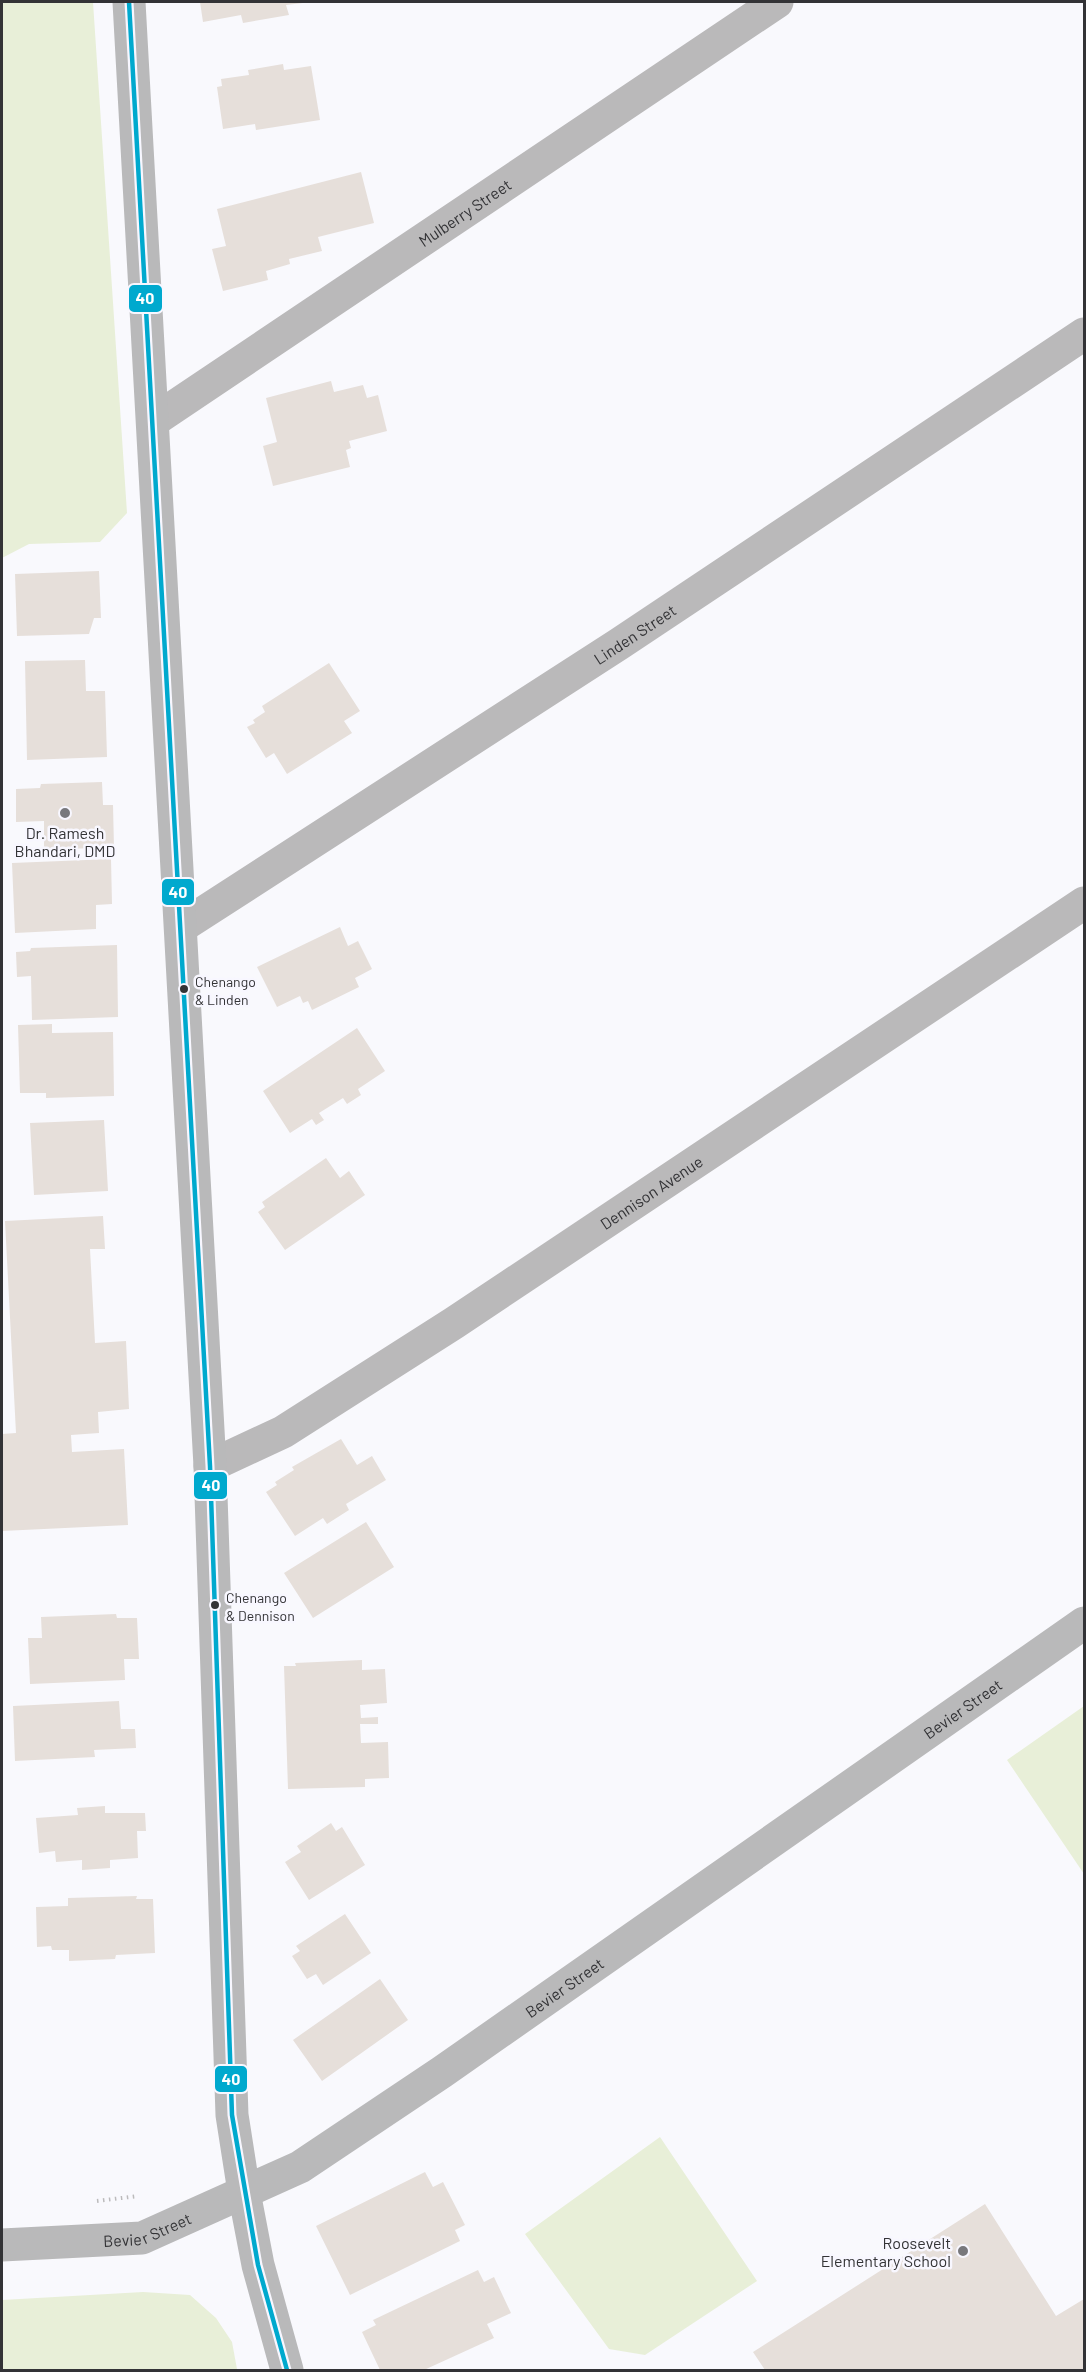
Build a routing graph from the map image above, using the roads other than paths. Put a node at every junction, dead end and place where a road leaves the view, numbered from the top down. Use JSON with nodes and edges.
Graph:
{"nodes":[{"id":1,"x":129,"y":2,"type":"edge"},
{"id":2,"x":777,"y":2,"type":"edge"},
{"id":3,"x":1084,"y":334,"type":"edge"},
{"id":4,"x":153,"y":421,"type":"junction"},
{"id":5,"x":1084,"y":903,"type":"edge"},
{"id":6,"x":181,"y":927,"type":"junction"},
{"id":7,"x":210,"y":1466,"type":"junction"},
{"id":8,"x":1084,"y":1623,"type":"edge"},
{"id":9,"x":244,"y":2192,"type":"junction"},
{"id":10,"x":2,"y":2245,"type":"edge"},
{"id":11,"x":287,"y":2370,"type":"edge"}],
"edges":[{"from":1,"to":4,"type":"street"},
{"from":2,"to":4,"type":"street","name":"Mulberry Street"},
{"from":3,"to":6,"type":"street","name":"Linden Street"},
{"from":4,"to":6,"type":"street"},
{"from":5,"to":7,"type":"street","name":"Dennison Avenue"},
{"from":6,"to":7,"type":"street"},
{"from":7,"to":9,"type":"street"},
{"from":8,"to":9,"type":"street","name":"Bevier Street"},
{"from":9,"to":10,"type":"street","name":"Bevier Street"},
{"from":9,"to":11,"type":"street"}]}
